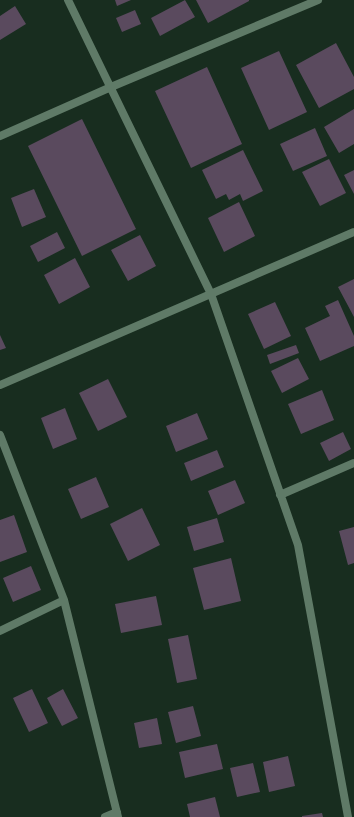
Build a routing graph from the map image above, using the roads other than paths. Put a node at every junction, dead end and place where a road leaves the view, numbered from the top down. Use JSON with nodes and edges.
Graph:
{"nodes":[{"id":1,"x":68,"y":0,"type":"edge"},
{"id":2,"x":318,"y":0,"type":"edge"},
{"id":3,"x":110,"y":87,"type":"junction"},
{"id":4,"x":0,"y":136,"type":"edge"},
{"id":5,"x":354,"y":232,"type":"edge"},
{"id":6,"x":211,"y":294,"type":"junction"},
{"id":7,"x":0,"y":385,"type":"edge"},
{"id":8,"x":0,"y":435,"type":"edge"},
{"id":9,"x":354,"y":463,"type":"edge"},
{"id":10,"x":280,"y":495,"type":"junction"},
{"id":11,"x":64,"y":600,"type":"junction"},
{"id":12,"x":0,"y":631,"type":"edge"},
{"id":13,"x":117,"y":814,"type":"edge"},
{"id":14,"x":105,"y":817,"type":"edge"},
{"id":15,"x":348,"y":817,"type":"edge"}],
"edges":[{"from":1,"to":3,"type":"street"},
{"from":2,"to":3,"type":"street"},
{"from":3,"to":4,"type":"street"},
{"from":3,"to":6,"type":"street"},
{"from":5,"to":6,"type":"street"},
{"from":6,"to":7,"type":"street"},
{"from":6,"to":10,"type":"street"},
{"from":8,"to":11,"type":"street"},
{"from":9,"to":10,"type":"street"},
{"from":10,"to":15,"type":"street"},
{"from":11,"to":12,"type":"street"},
{"from":11,"to":13,"type":"street"},
{"from":13,"to":14,"type":"street"}]}
